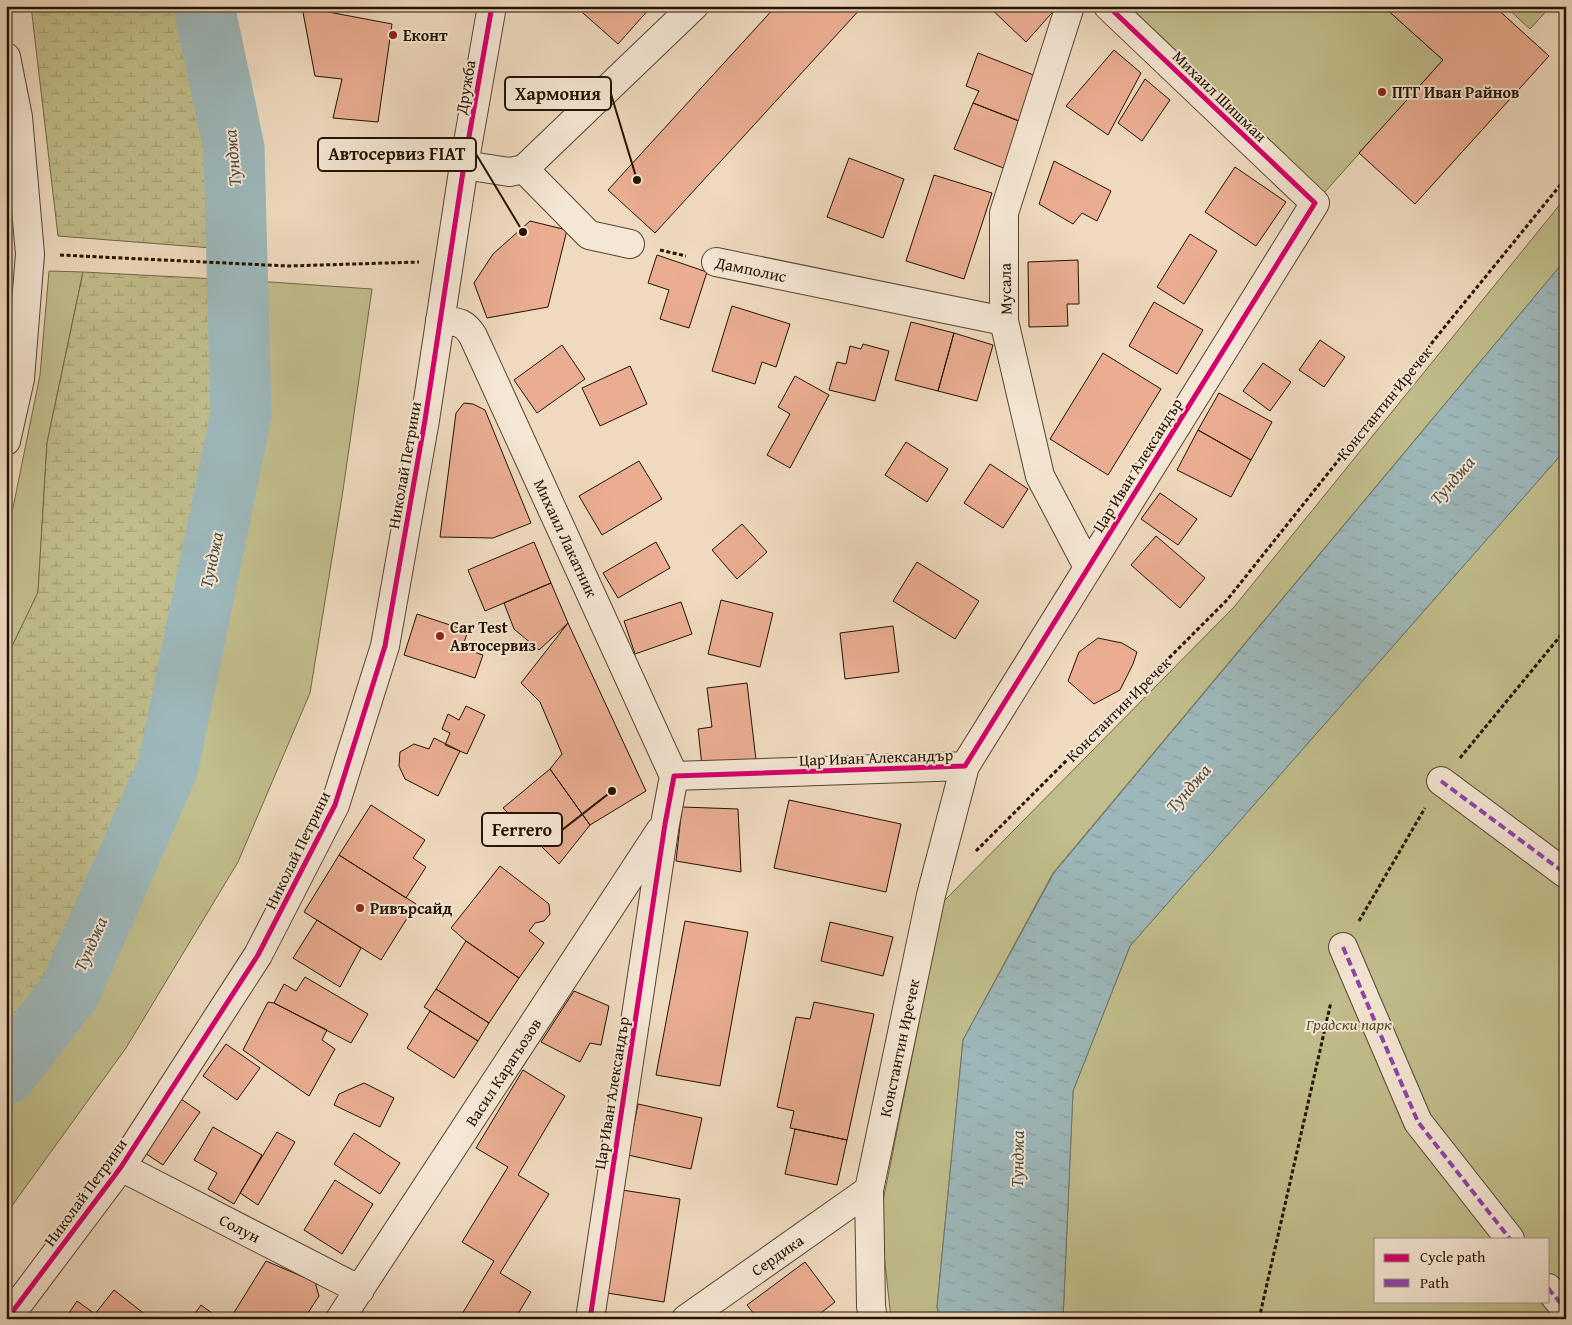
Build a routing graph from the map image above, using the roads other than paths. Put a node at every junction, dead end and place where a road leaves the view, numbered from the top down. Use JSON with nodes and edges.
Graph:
{"nodes":[{"id":1,"x":492,"y":6,"type":"edge"},
{"id":2,"x":694,"y":6,"type":"edge"},
{"id":3,"x":1070,"y":6,"type":"edge"},
{"id":4,"x":1108,"y":6,"type":"edge"},
{"id":5,"x":6,"y":56,"type":"edge"},
{"id":6,"x":464,"y":165,"type":"junction"},
{"id":7,"x":524,"y":169,"type":"junction"},
{"id":8,"x":1315,"y":203,"type":"joint"},
{"id":9,"x":630,"y":244,"type":"road end"},
{"id":10,"x":450,"y":262,"type":"joint"},
{"id":11,"x":716,"y":262,"type":"road end"},
{"id":12,"x":440,"y":320,"type":"junction"},
{"id":13,"x":1004,"y":321,"type":"junction"},
{"id":14,"x":6,"y":441,"type":"edge"},
{"id":15,"x":1088,"y":567,"type":"junction"},
{"id":16,"x":965,"y":766,"type":"junction"},
{"id":17,"x":674,"y":776,"type":"junction"},
{"id":18,"x":1441,"y":781,"type":"dead end"},
{"id":19,"x":665,"y":824,"type":"junction"},
{"id":20,"x":1566,"y":874,"type":"edge"},
{"id":21,"x":1343,"y":947,"type":"dead end"},
{"id":22,"x":121,"y":1167,"type":"junction"},
{"id":23,"x":869,"y":1190,"type":"junction"},
{"id":24,"x":1509,"y":1238,"type":"edge"},
{"id":25,"x":360,"y":1290,"type":"junction"},
{"id":26,"x":1550,"y":1290,"type":"edge"},
{"id":27,"x":1566,"y":1310,"type":"edge"},
{"id":28,"x":7,"y":1319,"type":"edge"},
{"id":29,"x":340,"y":1319,"type":"edge"},
{"id":30,"x":590,"y":1319,"type":"edge"},
{"id":31,"x":686,"y":1319,"type":"edge"},
{"id":32,"x":873,"y":1319,"type":"edge"}],
"edges":[{"from":1,"to":6,"type":"street","name":"Дружба"},
{"from":2,"to":7,"type":"street"},
{"from":3,"to":13,"type":"street","name":"Мусала"},
{"from":4,"to":8,"type":"street","name":"Михаил Шишман"},
{"from":5,"to":14,"type":"street"},
{"from":6,"to":7,"type":"street"},
{"from":6,"to":10,"type":"street","name":"Дружба"},
{"from":7,"to":9,"type":"street"},
{"from":8,"to":15,"type":"street","name":"Цар Иван Александър"},
{"from":10,"to":12,"type":"street","name":"Николай Петрини"},
{"from":11,"to":13,"type":"street","name":"Дамполис"},
{"from":12,"to":17,"type":"street","name":"Михаил Лакатник"},
{"from":12,"to":22,"type":"street","name":"Николай Петрини"},
{"from":13,"to":15,"type":"street","name":"Мусала"},
{"from":15,"to":16,"type":"street","name":"Цар Иван Александър"},
{"from":16,"to":17,"type":"street","name":"Цар Иван Александър"},
{"from":16,"to":23,"type":"street","name":"Константин Иречек"},
{"from":17,"to":19,"type":"street","name":"Цар Иван Александър"},
{"from":18,"to":20,"type":"street"},
{"from":19,"to":25,"type":"street","name":"Васил Карагьозов"},
{"from":19,"to":30,"type":"street","name":"Цар Иван Александър"},
{"from":21,"to":24,"type":"street"},
{"from":22,"to":25,"type":"street","name":"Солун"},
{"from":22,"to":28,"type":"street","name":"Николай Петрини"},
{"from":23,"to":31,"type":"street","name":"Сердика"},
{"from":23,"to":32,"type":"street","name":"Константин Иречек"},
{"from":25,"to":29,"type":"street","name":"Васил Карагьозов"},
{"from":26,"to":27,"type":"street"}]}
